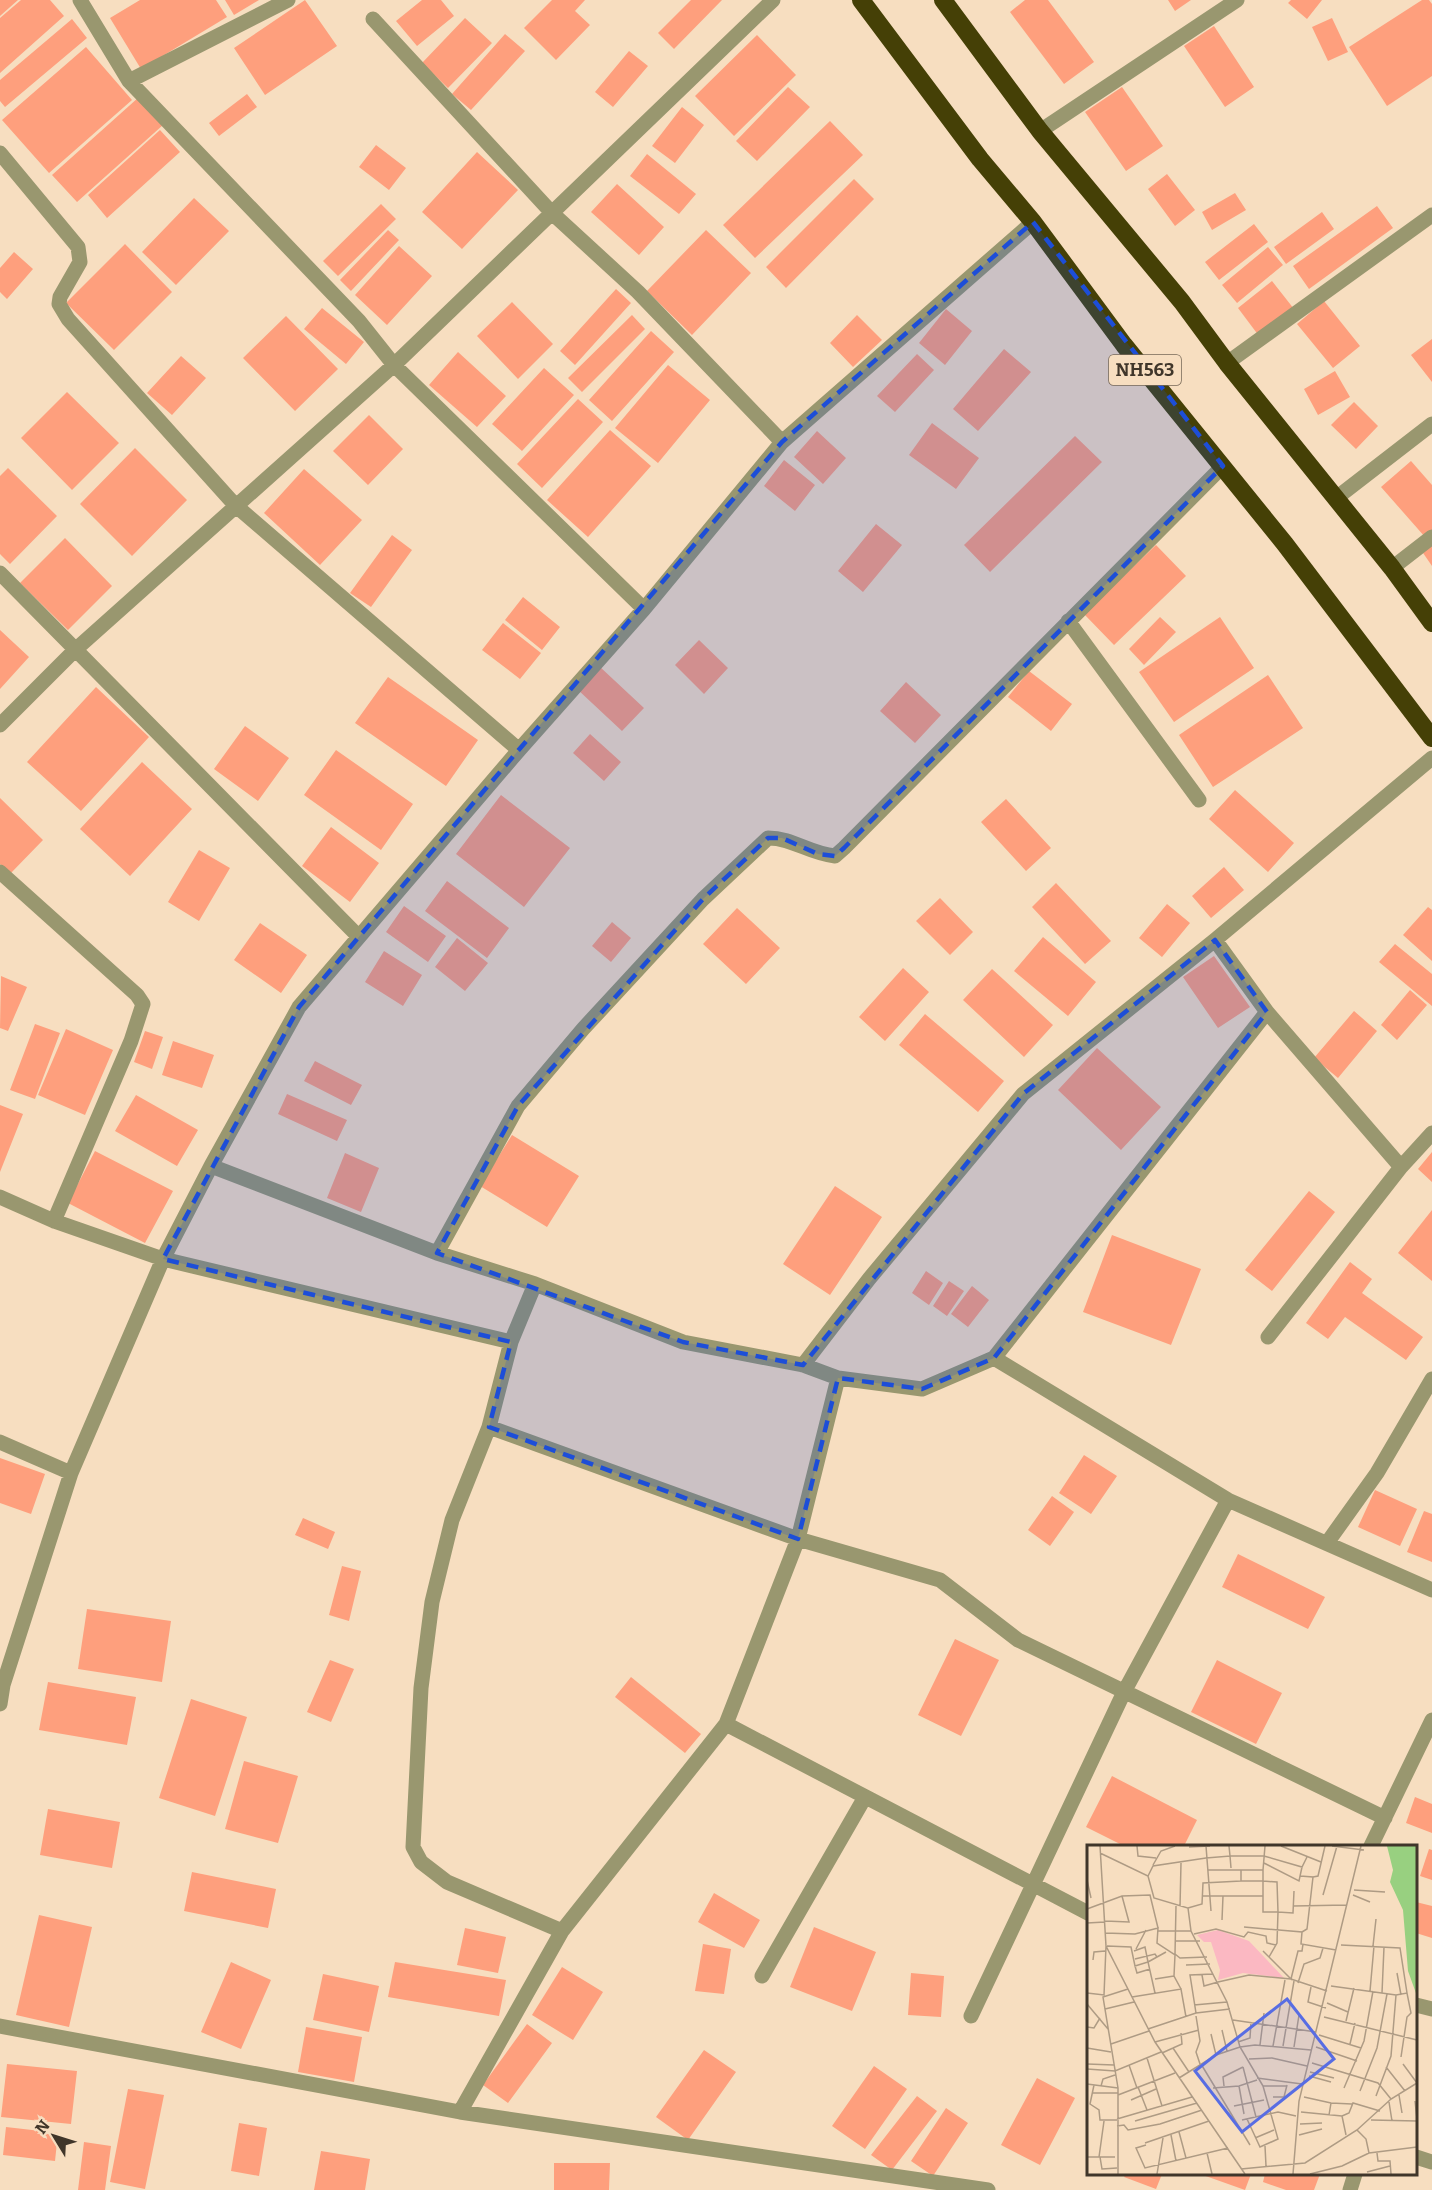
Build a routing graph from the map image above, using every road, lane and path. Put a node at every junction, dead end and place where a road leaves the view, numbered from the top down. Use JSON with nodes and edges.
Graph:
{"nodes":[{"id":1,"x":80,"y":0,"type":"edge"},
{"id":2,"x":288,"y":0,"type":"edge"},
{"id":3,"x":773,"y":0,"type":"edge"},
{"id":4,"x":861,"y":0,"type":"edge"},
{"id":5,"x":943,"y":0,"type":"edge"},
{"id":6,"x":1237,"y":0,"type":"edge"},
{"id":7,"x":374,"y":19,"type":"dead end"},
{"id":8,"x":129,"y":81,"type":"junction"},
{"id":9,"x":1040,"y":130,"type":"junction"},
{"id":10,"x":0,"y":153,"type":"edge"},
{"id":11,"x":552,"y":213,"type":"junction"},
{"id":12,"x":1432,"y":215,"type":"edge"},
{"id":13,"x":1032,"y":222,"type":"junction"},
{"id":14,"x":1227,"y":363,"type":"junction"},
{"id":15,"x":394,"y":365,"type":"junction"},
{"id":16,"x":1432,"y":424,"type":"edge"},
{"id":17,"x":782,"y":442,"type":"junction"},
{"id":18,"x":1224,"y":466,"type":"junction"},
{"id":19,"x":1335,"y":499,"type":"junction"},
{"id":20,"x":235,"y":505,"type":"junction"},
{"id":21,"x":1432,"y":537,"type":"edge"},
{"id":22,"x":1392,"y":568,"type":"junction"},
{"id":23,"x":0,"y":573,"type":"edge"},
{"id":24,"x":644,"y":609,"type":"junction"},
{"id":25,"x":1068,"y":621,"type":"junction"},
{"id":26,"x":1432,"y":623,"type":"edge"},
{"id":27,"x":75,"y":650,"type":"junction"},
{"id":28,"x":0,"y":725,"type":"edge"},
{"id":29,"x":1432,"y":738,"type":"edge"},
{"id":30,"x":519,"y":750,"type":"junction"},
{"id":31,"x":1432,"y":758,"type":"edge"},
{"id":32,"x":1199,"y":800,"type":"dead end"},
{"id":33,"x":0,"y":872,"type":"edge"},
{"id":34,"x":359,"y":937,"type":"junction"},
{"id":35,"x":1215,"y":940,"type":"junction"},
{"id":36,"x":1267,"y":1012,"type":"junction"},
{"id":37,"x":1432,"y":1133,"type":"edge"},
{"id":38,"x":211,"y":1166,"type":"junction"},
{"id":39,"x":1401,"y":1167,"type":"junction"},
{"id":40,"x":0,"y":1197,"type":"edge"},
{"id":41,"x":54,"y":1221,"type":"junction"},
{"id":42,"x":437,"y":1253,"type":"junction"},
{"id":43,"x":163,"y":1258,"type":"junction"},
{"id":44,"x":535,"y":1284,"type":"junction"},
{"id":45,"x":1268,"y":1337,"type":"dead end"},
{"id":46,"x":511,"y":1342,"type":"junction"},
{"id":47,"x":994,"y":1358,"type":"junction"},
{"id":48,"x":803,"y":1365,"type":"junction"},
{"id":49,"x":838,"y":1378,"type":"junction"},
{"id":50,"x":1432,"y":1379,"type":"edge"},
{"id":51,"x":489,"y":1427,"type":"junction"},
{"id":52,"x":0,"y":1442,"type":"edge"},
{"id":53,"x":71,"y":1473,"type":"junction"},
{"id":54,"x":1228,"y":1500,"type":"junction"},
{"id":55,"x":798,"y":1539,"type":"junction"},
{"id":56,"x":1327,"y":1544,"type":"junction"},
{"id":57,"x":1432,"y":1590,"type":"edge"},
{"id":58,"x":1,"y":1685,"type":"edge"},
{"id":59,"x":1124,"y":1692,"type":"junction"},
{"id":60,"x":0,"y":1704,"type":"edge"},
{"id":61,"x":1432,"y":1720,"type":"edge"},
{"id":62,"x":726,"y":1724,"type":"junction"},
{"id":63,"x":865,"y":1797,"type":"junction"},
{"id":64,"x":1385,"y":1818,"type":"junction"},
{"id":65,"x":1372,"y":1845,"type":"edge"},
{"id":66,"x":1032,"y":1885,"type":"junction"},
{"id":67,"x":1087,"y":1912,"type":"edge"},
{"id":68,"x":562,"y":1931,"type":"junction"},
{"id":69,"x":762,"y":1976,"type":"dead end"},
{"id":70,"x":1417,"y":2005,"type":"edge"},
{"id":71,"x":1432,"y":2009,"type":"edge"},
{"id":72,"x":971,"y":2016,"type":"dead end"},
{"id":73,"x":0,"y":2026,"type":"edge"},
{"id":74,"x":460,"y":2112,"type":"junction"},
{"id":75,"x":1417,"y":2157,"type":"edge"},
{"id":76,"x":1432,"y":2162,"type":"edge"},
{"id":77,"x":1355,"y":2175,"type":"edge"},
{"id":78,"x":988,"y":2190,"type":"edge"},
{"id":79,"x":1350,"y":2190,"type":"edge"}],
"edges":[{"from":1,"to":8,"type":"street"},
{"from":2,"to":8,"type":"street"},
{"from":3,"to":11,"type":"street"},
{"from":4,"to":13,"type":"highway","number":"NH563"},
{"from":5,"to":9,"type":"highway"},
{"from":6,"to":9,"type":"street"},
{"from":7,"to":11,"type":"street"},
{"from":8,"to":15,"type":"street"},
{"from":9,"to":14,"type":"highway"},
{"from":10,"to":20,"type":"street"},
{"from":11,"to":15,"type":"street"},
{"from":11,"to":17,"type":"street"},
{"from":12,"to":14,"type":"street"},
{"from":13,"to":17,"type":"street"},
{"from":13,"to":18,"type":"highway","number":"NH563"},
{"from":14,"to":19,"type":"highway"},
{"from":15,"to":20,"type":"street"},
{"from":15,"to":24,"type":"street"},
{"from":16,"to":19,"type":"street"},
{"from":17,"to":24,"type":"street"},
{"from":18,"to":25,"type":"street"},
{"from":18,"to":29,"type":"highway","number":"NH563"},
{"from":19,"to":22,"type":"highway"},
{"from":20,"to":27,"type":"street"},
{"from":20,"to":30,"type":"street"},
{"from":21,"to":22,"type":"street"},
{"from":22,"to":26,"type":"highway"},
{"from":23,"to":27,"type":"street"},
{"from":24,"to":30,"type":"street"},
{"from":25,"to":32,"type":"street"},
{"from":25,"to":42,"type":"street"},
{"from":27,"to":28,"type":"street"},
{"from":27,"to":34,"type":"street"},
{"from":30,"to":34,"type":"street"},
{"from":31,"to":35,"type":"street"},
{"from":33,"to":41,"type":"street"},
{"from":34,"to":38,"type":"street"},
{"from":35,"to":36,"type":"street"},
{"from":35,"to":48,"type":"street"},
{"from":36,"to":39,"type":"street"},
{"from":36,"to":47,"type":"street"},
{"from":37,"to":39,"type":"street"},
{"from":38,"to":42,"type":"street"},
{"from":38,"to":43,"type":"street"},
{"from":39,"to":45,"type":"street"},
{"from":40,"to":41,"type":"street"},
{"from":41,"to":43,"type":"street"},
{"from":42,"to":44,"type":"street"},
{"from":43,"to":46,"type":"street"},
{"from":43,"to":53,"type":"street"},
{"from":44,"to":46,"type":"street"},
{"from":44,"to":48,"type":"street"},
{"from":46,"to":51,"type":"street"},
{"from":47,"to":49,"type":"street"},
{"from":47,"to":54,"type":"street"},
{"from":48,"to":49,"type":"street"},
{"from":49,"to":55,"type":"street"},
{"from":50,"to":56,"type":"street"},
{"from":51,"to":55,"type":"street"},
{"from":51,"to":68,"type":"street"},
{"from":52,"to":53,"type":"street"},
{"from":53,"to":58,"type":"street"},
{"from":54,"to":56,"type":"street"},
{"from":54,"to":59,"type":"street"},
{"from":55,"to":59,"type":"street"},
{"from":55,"to":62,"type":"street"},
{"from":56,"to":57,"type":"street"},
{"from":58,"to":60,"type":"street"},
{"from":59,"to":64,"type":"street"},
{"from":59,"to":66,"type":"street"},
{"from":61,"to":64,"type":"street"},
{"from":62,"to":63,"type":"street"},
{"from":62,"to":68,"type":"street"},
{"from":63,"to":66,"type":"street"},
{"from":63,"to":69,"type":"street"},
{"from":64,"to":65,"type":"street"},
{"from":66,"to":67,"type":"street"},
{"from":66,"to":72,"type":"street"},
{"from":68,"to":74,"type":"street"},
{"from":70,"to":71,"type":"street"},
{"from":73,"to":74,"type":"street"},
{"from":74,"to":78,"type":"street"},
{"from":75,"to":76,"type":"street"},
{"from":77,"to":79,"type":"street"}]}
